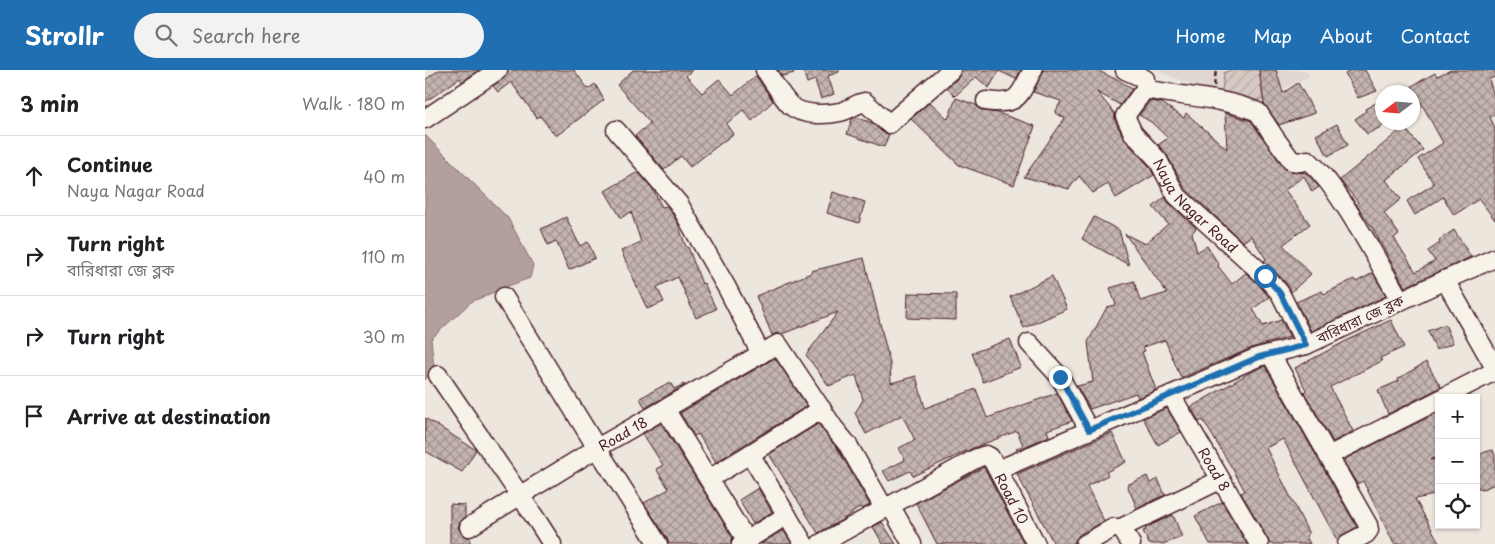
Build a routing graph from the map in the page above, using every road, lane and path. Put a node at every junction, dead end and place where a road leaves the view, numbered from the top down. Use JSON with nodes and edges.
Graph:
{"nodes":[{"id":1,"x":498,"y":70,"type":"edge"},
{"id":2,"x":765,"y":70,"type":"edge"},
{"id":3,"x":951,"y":70,"type":"edge"},
{"id":4,"x":1033,"y":70,"type":"edge"},
{"id":5,"x":1125,"y":70,"type":"edge"},
{"id":6,"x":1145,"y":89,"type":"junction"},
{"id":7,"x":986,"y":100,"type":"dead end"},
{"id":8,"x":425,"y":119,"type":"edge"},
{"id":9,"x":616,"y":130,"type":"dead end"},
{"id":10,"x":1495,"y":258,"type":"edge"},
{"id":11,"x":1445,"y":280,"type":"junction"},
{"id":12,"x":505,"y":297,"type":"dead end"},
{"id":13,"x":1400,"y":300,"type":"junction"},
{"id":14,"x":1029,"y":343,"type":"dead end"},
{"id":15,"x":1306,"y":345,"type":"junction"},
{"id":16,"x":761,"y":354,"type":"junction"},
{"id":17,"x":1271,"y":354,"type":"junction"},
{"id":18,"x":1495,"y":370,"type":"edge"},
{"id":19,"x":438,"y":375,"type":"dead end"},
{"id":20,"x":1450,"y":394,"type":"edge"},
{"id":21,"x":1171,"y":395,"type":"junction"},
{"id":22,"x":1435,"y":402,"type":"edge"},
{"id":23,"x":665,"y":409,"type":"junction"},
{"id":24,"x":822,"y":409,"type":"junction"},
{"id":25,"x":1089,"y":430,"type":"junction"},
{"id":26,"x":597,"y":448,"type":"junction"},
{"id":27,"x":750,"y":454,"type":"junction"},
{"id":28,"x":1328,"y":456,"type":"junction"},
{"id":29,"x":998,"y":470,"type":"junction"},
{"id":30,"x":709,"y":479,"type":"junction"},
{"id":31,"x":1220,"y":480,"type":"junction"},
{"id":32,"x":520,"y":496,"type":"junction"},
{"id":33,"x":887,"y":507,"type":"junction"},
{"id":34,"x":787,"y":515,"type":"junction"},
{"id":35,"x":469,"y":527,"type":"dead end"},
{"id":36,"x":1121,"y":528,"type":"junction"},
{"id":37,"x":744,"y":542,"type":"edge"},
{"id":38,"x":552,"y":544,"type":"edge"},
{"id":39,"x":658,"y":544,"type":"edge"},
{"id":40,"x":804,"y":544,"type":"edge"},
{"id":41,"x":819,"y":544,"type":"edge"},
{"id":42,"x":912,"y":544,"type":"edge"},
{"id":43,"x":1037,"y":544,"type":"edge"},
{"id":44,"x":1085,"y":544,"type":"edge"},
{"id":45,"x":1131,"y":544,"type":"edge"},
{"id":46,"x":1259,"y":544,"type":"edge"},
{"id":47,"x":1347,"y":544,"type":"edge"}],
"edges":[{"from":1,"to":8,"type":"street"},
{"from":2,"to":3,"type":"street"},
{"from":4,"to":7,"type":"street"},
{"from":5,"to":6,"type":"street"},
{"from":6,"to":13,"type":"street"},
{"from":6,"to":15,"type":"street","name":"Naya Nagar Road"},
{"from":9,"to":16,"type":"street"},
{"from":10,"to":11,"type":"street","name":"বারিধারা জে ব্লক"},
{"from":11,"to":13,"type":"street","name":"বারিধারা জে ব্লক"},
{"from":11,"to":18,"type":"street"},
{"from":12,"to":26,"type":"street"},
{"from":13,"to":15,"type":"street","name":"বারিধারা জে ব্লক"},
{"from":14,"to":25,"type":"street"},
{"from":15,"to":17,"type":"street","name":"বারিধারা জে ব্লক"},
{"from":16,"to":23,"type":"street","name":"Road 18"},
{"from":16,"to":24,"type":"street","name":"Road 18"},
{"from":17,"to":21,"type":"street","name":"বারিধারা জে ব্লক"},
{"from":17,"to":28,"type":"street"},
{"from":18,"to":20,"type":"street"},
{"from":19,"to":32,"type":"street"},
{"from":21,"to":25,"type":"street","name":"বারিধারা জে ব্লক"},
{"from":21,"to":31,"type":"street","name":"Road 8"},
{"from":22,"to":28,"type":"street"},
{"from":23,"to":26,"type":"street","name":"Road 18"},
{"from":23,"to":30,"type":"street"},
{"from":24,"to":27,"type":"street"},
{"from":24,"to":33,"type":"street"},
{"from":25,"to":29,"type":"street","name":"বারিধারা জে ব্লক"},
{"from":26,"to":32,"type":"street","name":"Road 18"},
{"from":26,"to":39,"type":"street"},
{"from":27,"to":30,"type":"street"},
{"from":27,"to":34,"type":"street"},
{"from":28,"to":47,"type":"street"},
{"from":29,"to":33,"type":"street","name":"Road 10"},
{"from":29,"to":43,"type":"street","name":"Road 10"},
{"from":30,"to":37,"type":"street"},
{"from":31,"to":36,"type":"street"},
{"from":31,"to":46,"type":"street","name":"Road 8"},
{"from":32,"to":35,"type":"street","name":"Road 18"},
{"from":32,"to":38,"type":"street"},
{"from":33,"to":41,"type":"street"},
{"from":33,"to":42,"type":"street"},
{"from":34,"to":37,"type":"street"},
{"from":34,"to":40,"type":"street"},
{"from":36,"to":44,"type":"street"},
{"from":36,"to":45,"type":"street"}]}
